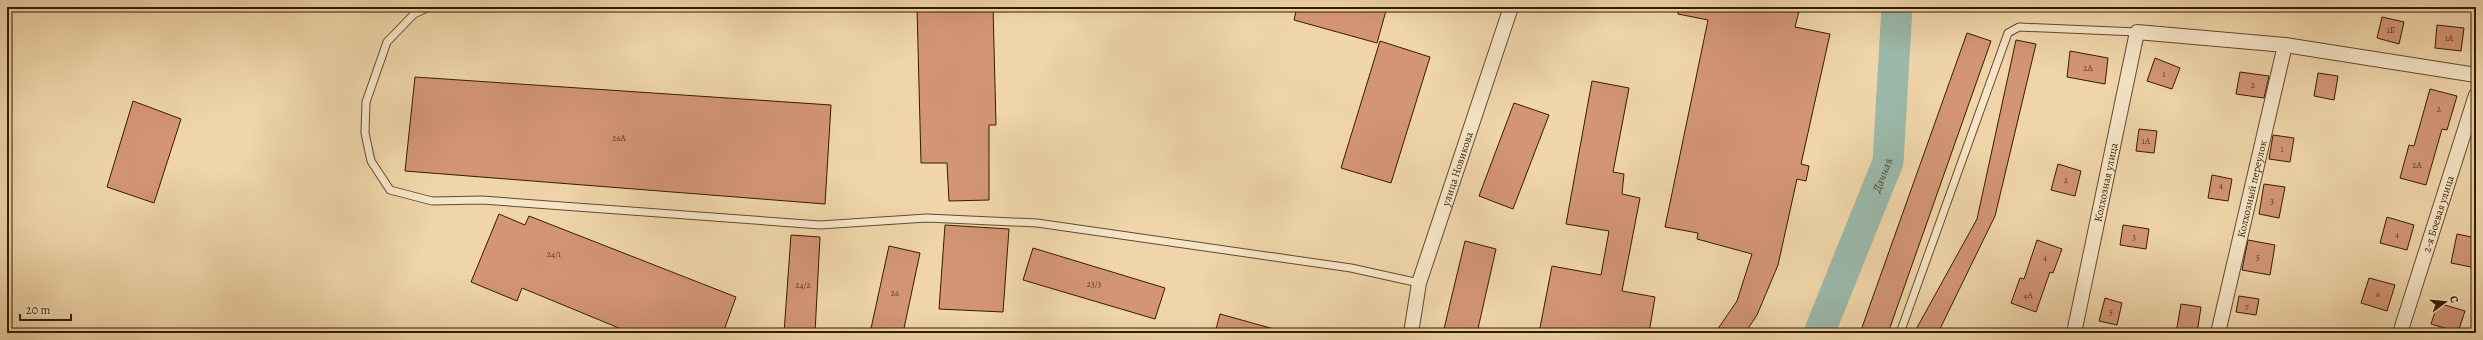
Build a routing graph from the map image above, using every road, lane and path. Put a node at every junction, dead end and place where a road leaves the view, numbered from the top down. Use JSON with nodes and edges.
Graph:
{"nodes":[{"id":1,"x":429,"y":7,"type":"edge"},
{"id":2,"x":1511,"y":7,"type":"edge"},
{"id":3,"x":2137,"y":32,"type":"junction"},
{"id":4,"x":2285,"y":45,"type":"junction"},
{"id":5,"x":2476,"y":75,"type":"edge"},
{"id":6,"x":2476,"y":95,"type":"edge"},
{"id":7,"x":1419,"y":283,"type":"junction"},
{"id":8,"x":1411,"y":333,"type":"edge"},
{"id":9,"x":1900,"y":333,"type":"edge"},
{"id":10,"x":2074,"y":333,"type":"edge"},
{"id":11,"x":2218,"y":333,"type":"edge"},
{"id":12,"x":2400,"y":333,"type":"edge"}],
"edges":[{"from":1,"to":7,"type":"lane"},
{"from":2,"to":7,"type":"street","name":"улица Новикова"},
{"from":3,"to":4,"type":"street"},
{"from":3,"to":9,"type":"lane"},
{"from":3,"to":10,"type":"street","name":"Колхозная улица"},
{"from":4,"to":5,"type":"street"},
{"from":4,"to":11,"type":"street","name":"Колхозный переулок"},
{"from":6,"to":12,"type":"street","name":"2-я Боевая улица"},
{"from":7,"to":8,"type":"street","name":"улица Новикова"}]}
